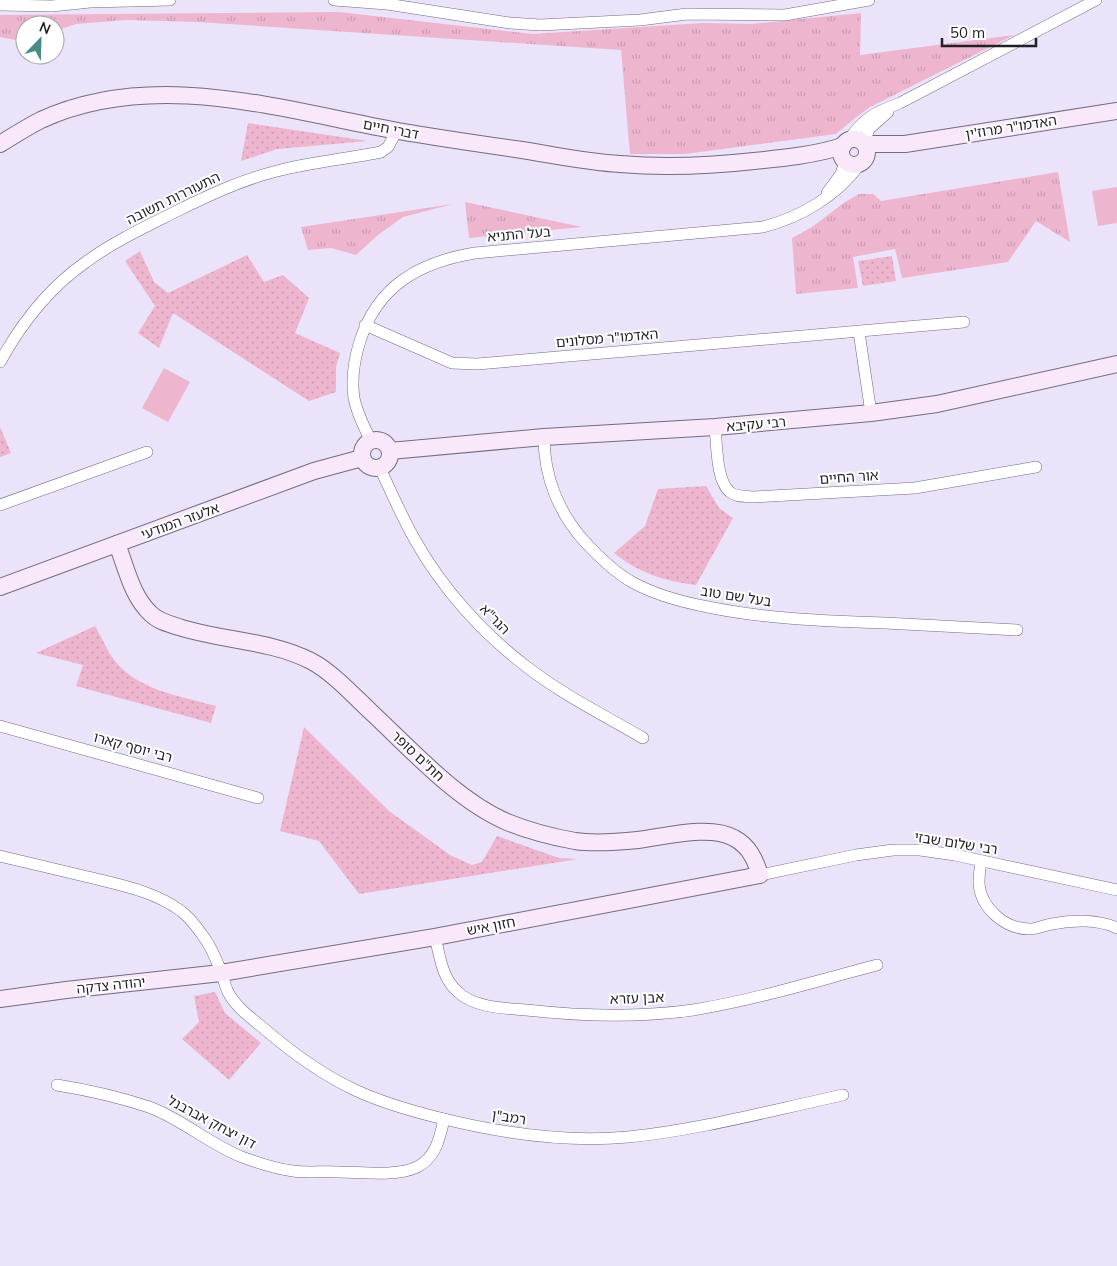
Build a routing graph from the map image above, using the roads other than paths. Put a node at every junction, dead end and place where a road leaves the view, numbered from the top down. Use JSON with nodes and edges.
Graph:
{"nodes":[{"id":1,"x":170,"y":0,"type":"edge"},
{"id":2,"x":334,"y":0,"type":"edge"},
{"id":3,"x":869,"y":0,"type":"edge"},
{"id":4,"x":1096,"y":0,"type":"edge"},
{"id":5,"x":0,"y":5,"type":"edge"},
{"id":6,"x":1117,"y":111,"type":"edge"},
{"id":7,"x":397,"y":130,"type":"junction"},
{"id":8,"x":0,"y":144,"type":"edge"},
{"id":9,"x":855,"y":152,"type":"junction"},
{"id":10,"x":964,"y":322,"type":"dead end"},
{"id":11,"x":365,"y":325,"type":"junction"},
{"id":12,"x":859,"y":332,"type":"junction"},
{"id":13,"x":0,"y":362,"type":"edge"},
{"id":14,"x":1117,"y":364,"type":"edge"},
{"id":15,"x":871,"y":413,"type":"junction"},
{"id":16,"x":716,"y":427,"type":"junction"},
{"id":17,"x":544,"y":437,"type":"junction"},
{"id":18,"x":371,"y":441,"type":"junction"},
{"id":19,"x":390,"y":451,"type":"junction"},
{"id":20,"x":147,"y":452,"type":"dead end"},
{"id":21,"x":362,"y":458,"type":"junction"},
{"id":22,"x":1036,"y":467,"type":"dead end"},
{"id":23,"x":380,"y":468,"type":"junction"},
{"id":24,"x":0,"y":506,"type":"edge"},
{"id":25,"x":117,"y":544,"type":"junction"},
{"id":26,"x":0,"y":587,"type":"edge"},
{"id":27,"x":1017,"y":630,"type":"dead end"},
{"id":28,"x":0,"y":726,"type":"edge"},
{"id":29,"x":643,"y":738,"type":"dead end"},
{"id":30,"x":258,"y":798,"type":"dead end"},
{"id":31,"x":0,"y":856,"type":"edge"},
{"id":32,"x":981,"y":861,"type":"junction"},
{"id":33,"x":760,"y":875,"type":"junction"},
{"id":34,"x":1117,"y":890,"type":"edge"},
{"id":35,"x":1117,"y":928,"type":"edge"},
{"id":36,"x":435,"y":937,"type":"junction"},
{"id":37,"x":877,"y":965,"type":"dead end"},
{"id":38,"x":222,"y":973,"type":"junction"},
{"id":39,"x":0,"y":999,"type":"edge"},
{"id":40,"x":57,"y":1085,"type":"dead end"},
{"id":41,"x":843,"y":1095,"type":"dead end"},
{"id":42,"x":444,"y":1119,"type":"junction"}],
"edges":[{"from":1,"to":5,"type":"street"},
{"from":2,"to":3,"type":"street"},
{"from":4,"to":9,"type":"street","name":"בעל התניא"},
{"from":6,"to":9,"type":"street","name":"האדמו\"ר מרוז'ין"},
{"from":7,"to":8,"type":"street","name":"דברי חיים"},
{"from":7,"to":9,"type":"street","name":"דברי חיים"},
{"from":7,"to":13,"type":"street","name":"התעוררות תשובה"},
{"from":9,"to":11,"type":"street","name":"בעל התניא"},
{"from":10,"to":12,"type":"street","name":"האדמו\"ר מסלונים"},
{"from":11,"to":12,"type":"street","name":"האדמו\"ר מסלונים"},
{"from":11,"to":18,"type":"street","name":"בעל התניא"},
{"from":12,"to":15,"type":"street"},
{"from":14,"to":15,"type":"street","name":"רבי עקיבא"},
{"from":15,"to":16,"type":"street","name":"רבי עקיבא"},
{"from":16,"to":17,"type":"street","name":"רבי עקיבא"},
{"from":16,"to":22,"type":"street","name":"אור החיים"},
{"from":17,"to":19,"type":"street","name":"רבי עקיבא"},
{"from":17,"to":27,"type":"street","name":"בעל שם טוב"},
{"from":18,"to":19,"type":"street"},
{"from":18,"to":21,"type":"street"},
{"from":19,"to":23,"type":"street"},
{"from":20,"to":24,"type":"street"},
{"from":21,"to":23,"type":"street"},
{"from":21,"to":25,"type":"street","name":"אלעזר המודעי"},
{"from":23,"to":29,"type":"street","name":"הגר\"א"},
{"from":25,"to":26,"type":"street","name":"אלעזר המודעי"},
{"from":25,"to":33,"type":"street","name":"חת\"ם סופר"},
{"from":28,"to":30,"type":"street","name":"רבי יוסף קארו"},
{"from":31,"to":38,"type":"street","name":"רמב\"ן"},
{"from":32,"to":33,"type":"street","name":"רבי שלום שבזי"},
{"from":32,"to":34,"type":"street","name":"רבי שלום שבזי"},
{"from":32,"to":35,"type":"street"},
{"from":33,"to":36,"type":"street","name":"חזון איש"},
{"from":36,"to":37,"type":"street","name":"אבן עזרא"},
{"from":36,"to":38,"type":"street","name":"חזון איש"},
{"from":38,"to":39,"type":"street","name":"יהודה צדקה"},
{"from":38,"to":42,"type":"street","name":"רמב\"ן"},
{"from":40,"to":42,"type":"street","name":"דון יצחק אברבנל"},
{"from":41,"to":42,"type":"street","name":"רמב\"ן"}]}
